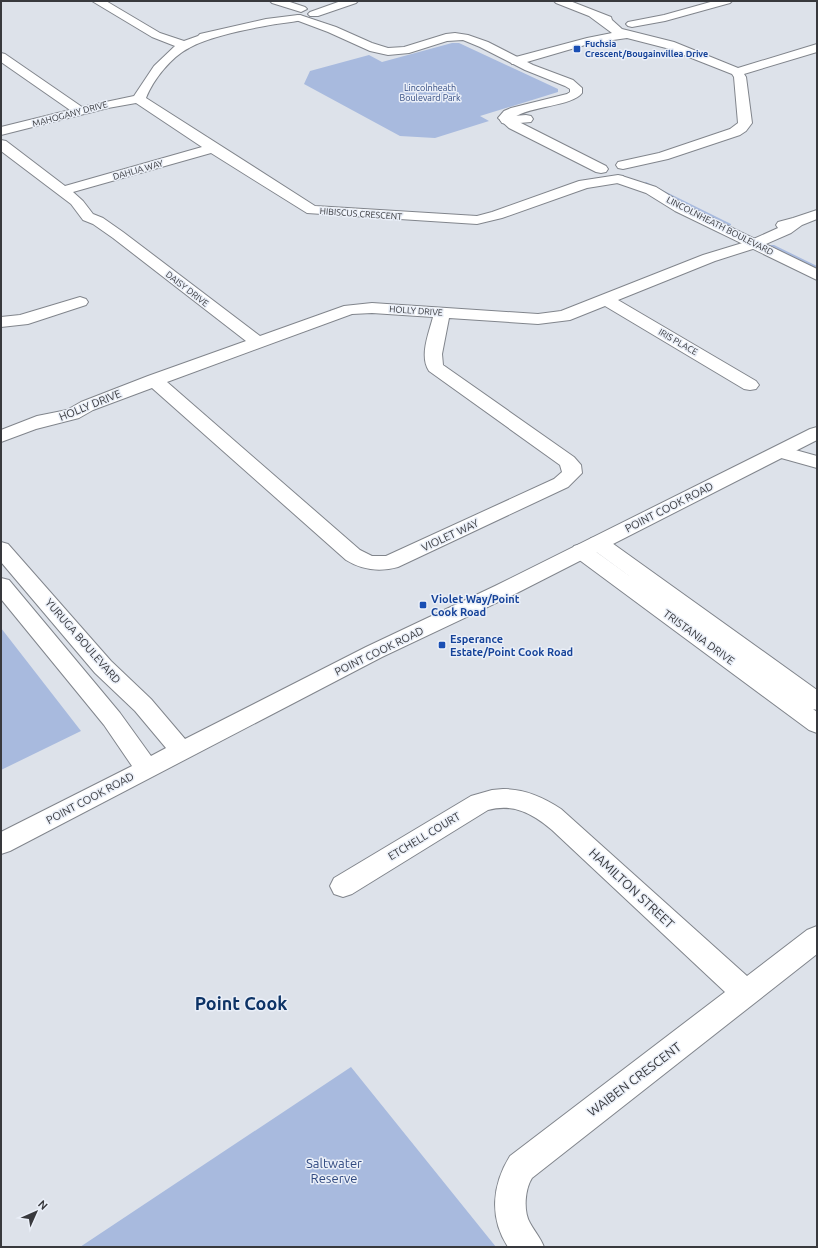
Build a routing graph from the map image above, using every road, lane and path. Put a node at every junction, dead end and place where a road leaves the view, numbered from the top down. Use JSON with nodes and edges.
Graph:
{"nodes":[{"id":1,"x":98,"y":1,"type":"edge"},
{"id":2,"x":275,"y":1,"type":"edge"},
{"id":3,"x":560,"y":1,"type":"edge"},
{"id":4,"x":726,"y":1,"type":"edge"},
{"id":5,"x":346,"y":2,"type":"edge"},
{"id":6,"x":296,"y":13,"type":"junction"},
{"id":7,"x":314,"y":14,"type":"junction"},
{"id":8,"x":594,"y":15,"type":"junction"},
{"id":9,"x":665,"y":18,"type":"junction"},
{"id":10,"x":328,"y":27,"type":"junction"},
{"id":11,"x":614,"y":29,"type":"junction"},
{"id":12,"x":630,"y":29,"type":"junction"},
{"id":13,"x":644,"y":30,"type":"junction"},
{"id":14,"x":591,"y":40,"type":"junction"},
{"id":15,"x":179,"y":44,"type":"junction"},
{"id":16,"x":670,"y":46,"type":"junction"},
{"id":17,"x":817,"y":48,"type":"edge"},
{"id":18,"x":1,"y":57,"type":"edge"},
{"id":19,"x":516,"y":62,"type":"junction"},
{"id":20,"x":737,"y":72,"type":"junction"},
{"id":21,"x":139,"y":99,"type":"junction"},
{"id":22,"x":536,"y":106,"type":"junction"},
{"id":23,"x":80,"y":111,"type":"junction"},
{"id":24,"x":526,"y":119,"type":"junction"},
{"id":25,"x":507,"y":120,"type":"junction"},
{"id":26,"x":1,"y":132,"type":"edge"},
{"id":27,"x":1,"y":144,"type":"edge"},
{"id":28,"x":213,"y":148,"type":"junction"},
{"id":29,"x":663,"y":156,"type":"junction"},
{"id":30,"x":620,"y":164,"type":"junction"},
{"id":31,"x":601,"y":170,"type":"junction"},
{"id":32,"x":637,"y":173,"type":"junction"},
{"id":33,"x":620,"y":180,"type":"junction"},
{"id":34,"x":584,"y":184,"type":"junction"},
{"id":35,"x":62,"y":191,"type":"junction"},
{"id":36,"x":817,"y":214,"type":"edge"},
{"id":37,"x":755,"y":239,"type":"junction"},
{"id":38,"x":817,"y":264,"type":"edge"},
{"id":39,"x":817,"y":275,"type":"edge"},
{"id":40,"x":606,"y":300,"type":"junction"},
{"id":41,"x":80,"y":302,"type":"dead end"},
{"id":42,"x":442,"y":312,"type":"junction"},
{"id":43,"x":1,"y":322,"type":"edge"},
{"id":44,"x":257,"y":342,"type":"junction"},
{"id":45,"x":154,"y":380,"type":"junction"},
{"id":46,"x":750,"y":385,"type":"dead end"},
{"id":47,"x":817,"y":433,"type":"edge"},
{"id":48,"x":1,"y":436,"type":"edge"},
{"id":49,"x":781,"y":452,"type":"junction"},
{"id":50,"x":817,"y":462,"type":"edge"},
{"id":51,"x":590,"y":547,"type":"junction"},
{"id":52,"x":1,"y":549,"type":"edge"},
{"id":53,"x":1,"y":585,"type":"edge"},
{"id":54,"x":817,"y":702,"type":"edge"},
{"id":55,"x":817,"y":724,"type":"edge"},
{"id":56,"x":181,"y":750,"type":"junction"},
{"id":57,"x":147,"y":768,"type":"junction"},
{"id":58,"x":510,"y":798,"type":"joint"},
{"id":59,"x":1,"y":844,"type":"edge"},
{"id":60,"x":343,"y":886,"type":"dead end"},
{"id":61,"x":817,"y":938,"type":"edge"},
{"id":62,"x":746,"y":993,"type":"junction"},
{"id":63,"x":528,"y":1247,"type":"edge"}],
"edges":[{"from":1,"to":15,"type":"street"},
{"from":2,"to":6,"type":"street"},
{"from":3,"to":8,"type":"street"},
{"from":4,"to":9,"type":"street"},
{"from":5,"to":6,"type":"street"},
{"from":5,"to":7,"type":"street"},
{"from":6,"to":7,"type":"street"},
{"from":6,"to":10,"type":"street"},
{"from":6,"to":15,"type":"street"},
{"from":7,"to":10,"type":"street"},
{"from":8,"to":11,"type":"street"},
{"from":8,"to":12,"type":"street"},
{"from":9,"to":12,"type":"street"},
{"from":9,"to":13,"type":"street"},
{"from":10,"to":19,"type":"street"},
{"from":11,"to":12,"type":"street"},
{"from":11,"to":14,"type":"street"},
{"from":12,"to":13,"type":"street"},
{"from":12,"to":14,"type":"street"},
{"from":12,"to":16,"type":"street"},
{"from":13,"to":16,"type":"street"},
{"from":14,"to":19,"type":"street"},
{"from":15,"to":21,"type":"street"},
{"from":16,"to":20,"type":"street"},
{"from":17,"to":20,"type":"street"},
{"from":18,"to":23,"type":"street"},
{"from":19,"to":22,"type":"street"},
{"from":20,"to":29,"type":"street"},
{"from":21,"to":23,"type":"street","name":"MAHOGANY DRIVE"},
{"from":21,"to":28,"type":"street","name":"HIBISCUS CRESCENT"},
{"from":22,"to":24,"type":"street"},
{"from":22,"to":25,"type":"street"},
{"from":23,"to":26,"type":"street","name":"MAHOGANY DRIVE"},
{"from":24,"to":25,"type":"street"},
{"from":24,"to":30,"type":"street"},
{"from":25,"to":31,"type":"street"},
{"from":27,"to":35,"type":"street","name":"DAISY DRIVE"},
{"from":28,"to":34,"type":"street","name":"HIBISCUS CRESCENT"},
{"from":28,"to":35,"type":"street","name":"DAHLIA WAY"},
{"from":29,"to":30,"type":"street"},
{"from":29,"to":32,"type":"street"},
{"from":30,"to":31,"type":"street"},
{"from":30,"to":32,"type":"street","name":"LINCOLNHEATH BOULEVARD"},
{"from":31,"to":33,"type":"street","name":"LINCOLNHEATH BOULEVARD"},
{"from":31,"to":34,"type":"street","name":"HIBISCUS CRESCENT"},
{"from":32,"to":33,"type":"street"},
{"from":32,"to":37,"type":"street","name":"LINCOLNHEATH BOULEVARD"},
{"from":33,"to":34,"type":"street","name":"HIBISCUS CRESCENT"},
{"from":33,"to":37,"type":"street","name":"LINCOLNHEATH BOULEVARD"},
{"from":35,"to":44,"type":"street","name":"DAISY DRIVE"},
{"from":36,"to":37,"type":"street","name":"HOLLY DRIVE"},
{"from":37,"to":38,"type":"street","name":"LINCOLNHEATH BOULEVARD"},
{"from":37,"to":39,"type":"street","name":"LINCOLNHEATH BOULEVARD"},
{"from":37,"to":40,"type":"street","name":"HOLLY DRIVE"},
{"from":40,"to":42,"type":"street","name":"HOLLY DRIVE"},
{"from":40,"to":46,"type":"street","name":"IRIS PLACE"},
{"from":41,"to":43,"type":"street"},
{"from":42,"to":44,"type":"street","name":"HOLLY DRIVE"},
{"from":42,"to":45,"type":"street","name":"VIOLET WAY"},
{"from":44,"to":45,"type":"street","name":"HOLLY DRIVE"},
{"from":45,"to":48,"type":"street","name":"HOLLY DRIVE"},
{"from":47,"to":49,"type":"street","name":"POINT COOK ROAD"},
{"from":49,"to":50,"type":"street"},
{"from":49,"to":51,"type":"street","name":"POINT COOK ROAD"},
{"from":51,"to":54,"type":"street","name":"TRISTANIA DRIVE"},
{"from":51,"to":55,"type":"street","name":"TRISTANIA DRIVE"},
{"from":51,"to":56,"type":"street","name":"POINT COOK ROAD"},
{"from":52,"to":56,"type":"street","name":"YURUGA BOULEVARD"},
{"from":53,"to":57,"type":"street"},
{"from":56,"to":57,"type":"street","name":"POINT COOK ROAD"},
{"from":57,"to":59,"type":"street","name":"POINT COOK ROAD"},
{"from":58,"to":60,"type":"street","name":"ETCHELL COURT"},
{"from":58,"to":62,"type":"street","name":"HAMILTON STREET"},
{"from":61,"to":62,"type":"street","name":"WAIBEN CRESCENT"},
{"from":62,"to":63,"type":"street","name":"WAIBEN CRESCENT"}]}
